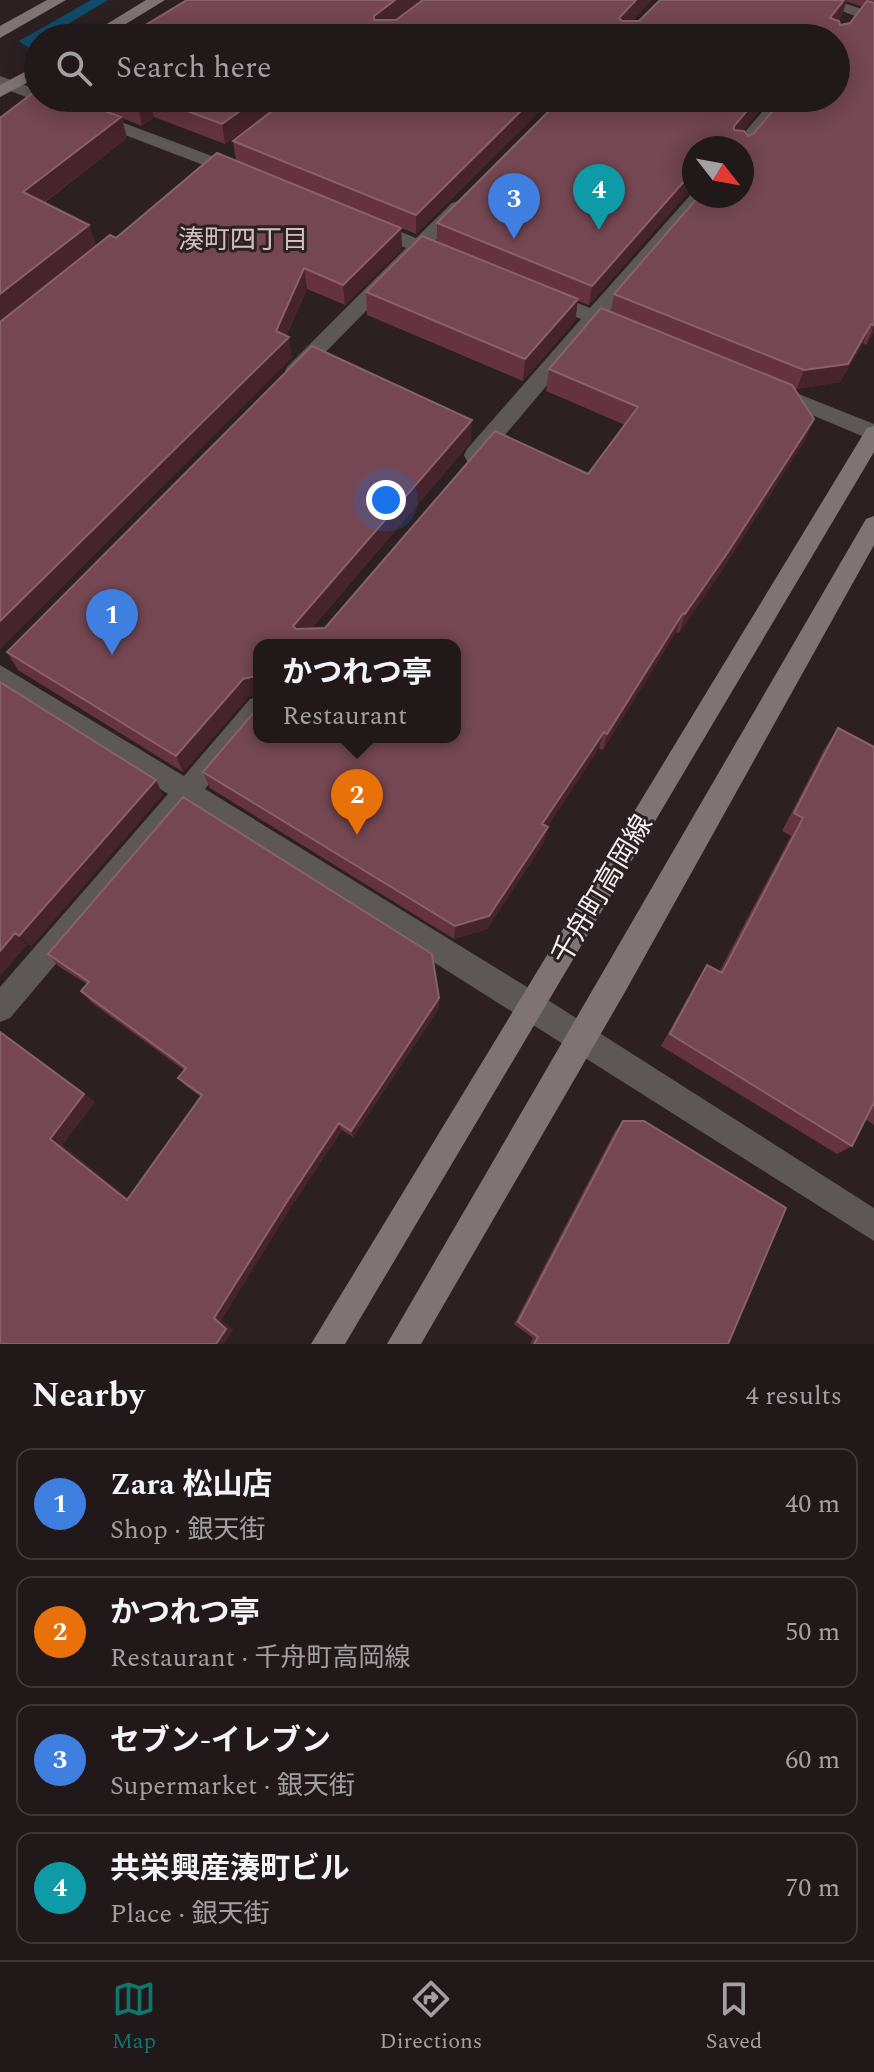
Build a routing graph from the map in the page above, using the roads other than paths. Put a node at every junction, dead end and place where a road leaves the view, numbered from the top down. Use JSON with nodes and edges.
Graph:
{"nodes":[{"id":1,"x":58,"y":0,"type":"edge"},
{"id":2,"x":157,"y":0,"type":"edge"},
{"id":3,"x":820,"y":0,"type":"edge"},
{"id":4,"x":857,"y":12,"type":"junction"},
{"id":5,"x":874,"y":18,"type":"edge"},
{"id":6,"x":116,"y":24,"type":"edge"},
{"id":7,"x":847,"y":24,"type":"edge"},
{"id":8,"x":0,"y":33,"type":"edge"},
{"id":9,"x":24,"y":77,"type":"edge"},
{"id":10,"x":3,"y":87,"type":"edge"},
{"id":11,"x":24,"y":93,"type":"edge"},
{"id":12,"x":85,"y":112,"type":"edge"},
{"id":13,"x":771,"y":112,"type":"edge"},
{"id":14,"x":750,"y":136,"type":"edge"},
{"id":15,"x":223,"y":158,"type":"junction"},
{"id":16,"x":258,"y":180,"type":"edge"},
{"id":17,"x":193,"y":182,"type":"edge"},
{"id":18,"x":472,"y":193,"type":"edge"},
{"id":19,"x":688,"y":208,"type":"edge"},
{"id":20,"x":354,"y":219,"type":"edge"},
{"id":21,"x":420,"y":246,"type":"junction"},
{"id":22,"x":464,"y":265,"type":"edge"},
{"id":23,"x":522,"y":288,"type":"edge"},
{"id":24,"x":593,"y":317,"type":"junction"},
{"id":25,"x":636,"y":335,"type":"edge"},
{"id":26,"x":752,"y":382,"type":"edge"},
{"id":27,"x":276,"y":391,"type":"edge"},
{"id":28,"x":874,"y":433,"type":"edge"},
{"id":29,"x":463,"y":469,"type":"edge"},
{"id":30,"x":874,"y":525,"type":"edge"},
{"id":31,"x":4,"y":667,"type":"edge"},
{"id":32,"x":253,"y":714,"type":"edge"},
{"id":33,"x":188,"y":790,"type":"junction"},
{"id":34,"x":530,"y":1005,"type":"junction"},
{"id":35,"x":0,"y":1008,"type":"edge"},
{"id":36,"x":582,"y":1038,"type":"junction"},
{"id":37,"x":874,"y":1226,"type":"edge"},
{"id":38,"x":327,"y":1344,"type":"edge"},
{"id":39,"x":403,"y":1344,"type":"edge"}],
"edges":[{"from":1,"to":8,"type":"street"},
{"from":2,"to":6,"type":"street"},
{"from":3,"to":4,"type":"street"},
{"from":4,"to":5,"type":"street"},
{"from":4,"to":7,"type":"street"},
{"from":9,"to":10,"type":"street"},
{"from":10,"to":11,"type":"street"},
{"from":12,"to":15,"type":"street"},
{"from":13,"to":14,"type":"street"},
{"from":15,"to":16,"type":"street"},
{"from":15,"to":17,"type":"street"},
{"from":18,"to":21,"type":"street"},
{"from":19,"to":24,"type":"street"},
{"from":20,"to":21,"type":"street"},
{"from":21,"to":22,"type":"street"},
{"from":21,"to":27,"type":"street"},
{"from":23,"to":24,"type":"street"},
{"from":24,"to":25,"type":"street"},
{"from":24,"to":29,"type":"street"},
{"from":26,"to":28,"type":"street"},
{"from":28,"to":34,"type":"street","name":"千舟町高岡線"},
{"from":30,"to":36,"type":"street","name":"千舟町高岡線"},
{"from":31,"to":33,"type":"street"},
{"from":32,"to":33,"type":"street"},
{"from":33,"to":34,"type":"street"},
{"from":33,"to":35,"type":"street"},
{"from":34,"to":36,"type":"street"},
{"from":34,"to":38,"type":"street","name":"千舟町高岡線"},
{"from":36,"to":37,"type":"street"},
{"from":36,"to":39,"type":"street","name":"千舟町高岡線"}]}
